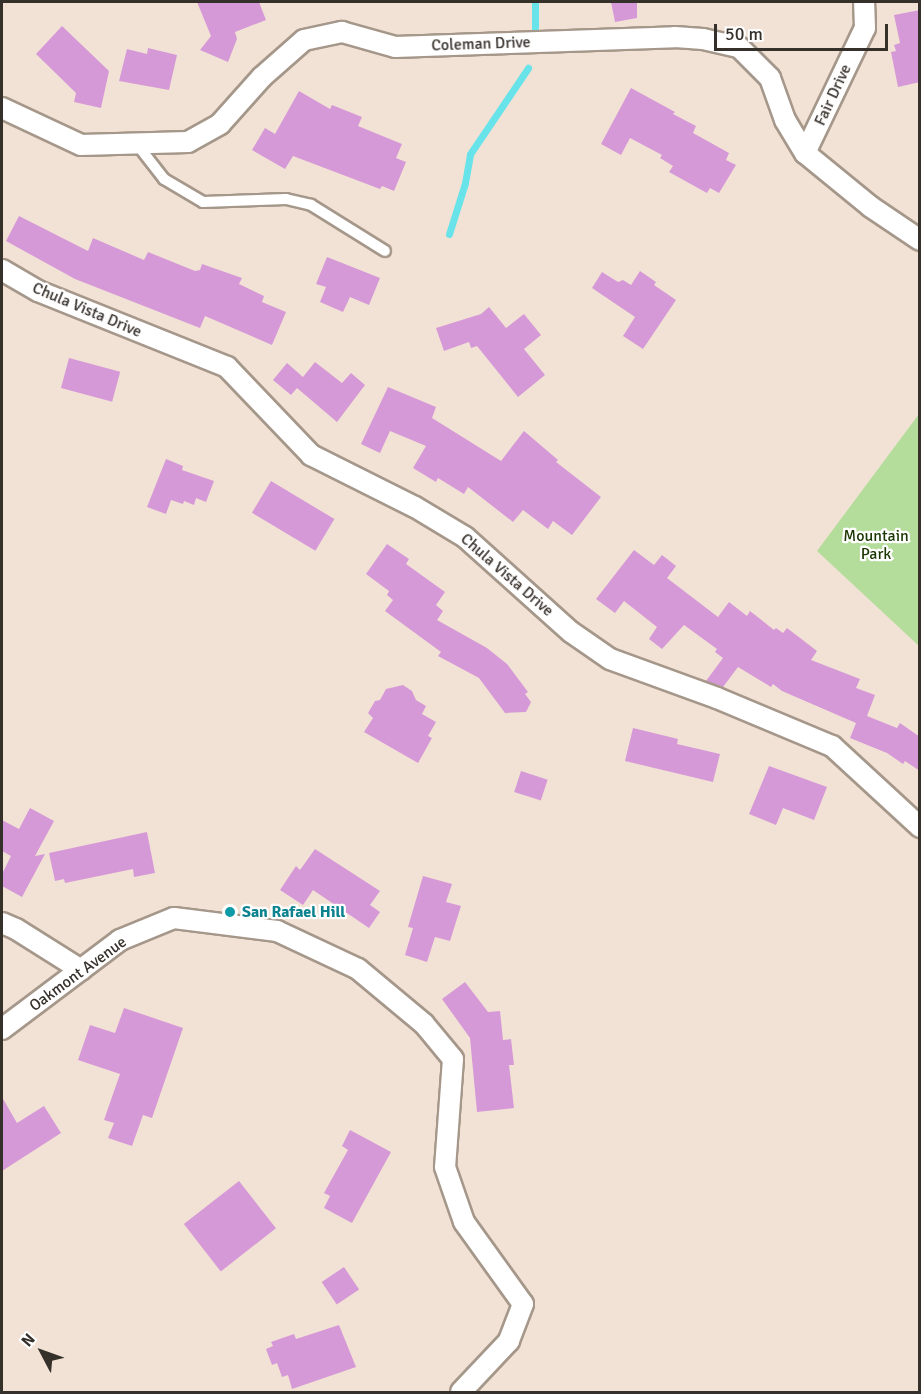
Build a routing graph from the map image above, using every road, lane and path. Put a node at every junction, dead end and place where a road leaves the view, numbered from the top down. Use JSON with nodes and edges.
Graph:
{"nodes":[{"id":1,"x":864,"y":2,"type":"edge"},
{"id":2,"x":2,"y":108,"type":"edge"},
{"id":3,"x":136,"y":143,"type":"junction"},
{"id":4,"x":805,"y":153,"type":"junction"},
{"id":5,"x":920,"y":240,"type":"edge"},
{"id":6,"x":385,"y":251,"type":"dead end"},
{"id":7,"x":2,"y":270,"type":"edge"},
{"id":8,"x":920,"y":827,"type":"edge"},
{"id":9,"x":2,"y":923,"type":"edge"},
{"id":10,"x":81,"y":970,"type":"junction"},
{"id":11,"x":2,"y":1029,"type":"edge"},
{"id":12,"x":461,"y":1392,"type":"edge"}],
"edges":[{"from":1,"to":4,"type":"street","name":"Fair Drive"},
{"from":2,"to":3,"type":"street","name":"Coleman Drive"},
{"from":3,"to":4,"type":"street","name":"Coleman Drive"},
{"from":3,"to":6,"type":"lane"},
{"from":4,"to":5,"type":"street","name":"Coleman Drive"},
{"from":7,"to":8,"type":"street","name":"Chula Vista Drive"},
{"from":9,"to":10,"type":"street"},
{"from":10,"to":11,"type":"street","name":"Oakmont Avenue"},
{"from":10,"to":12,"type":"street","name":"Oakmont Avenue"}]}
